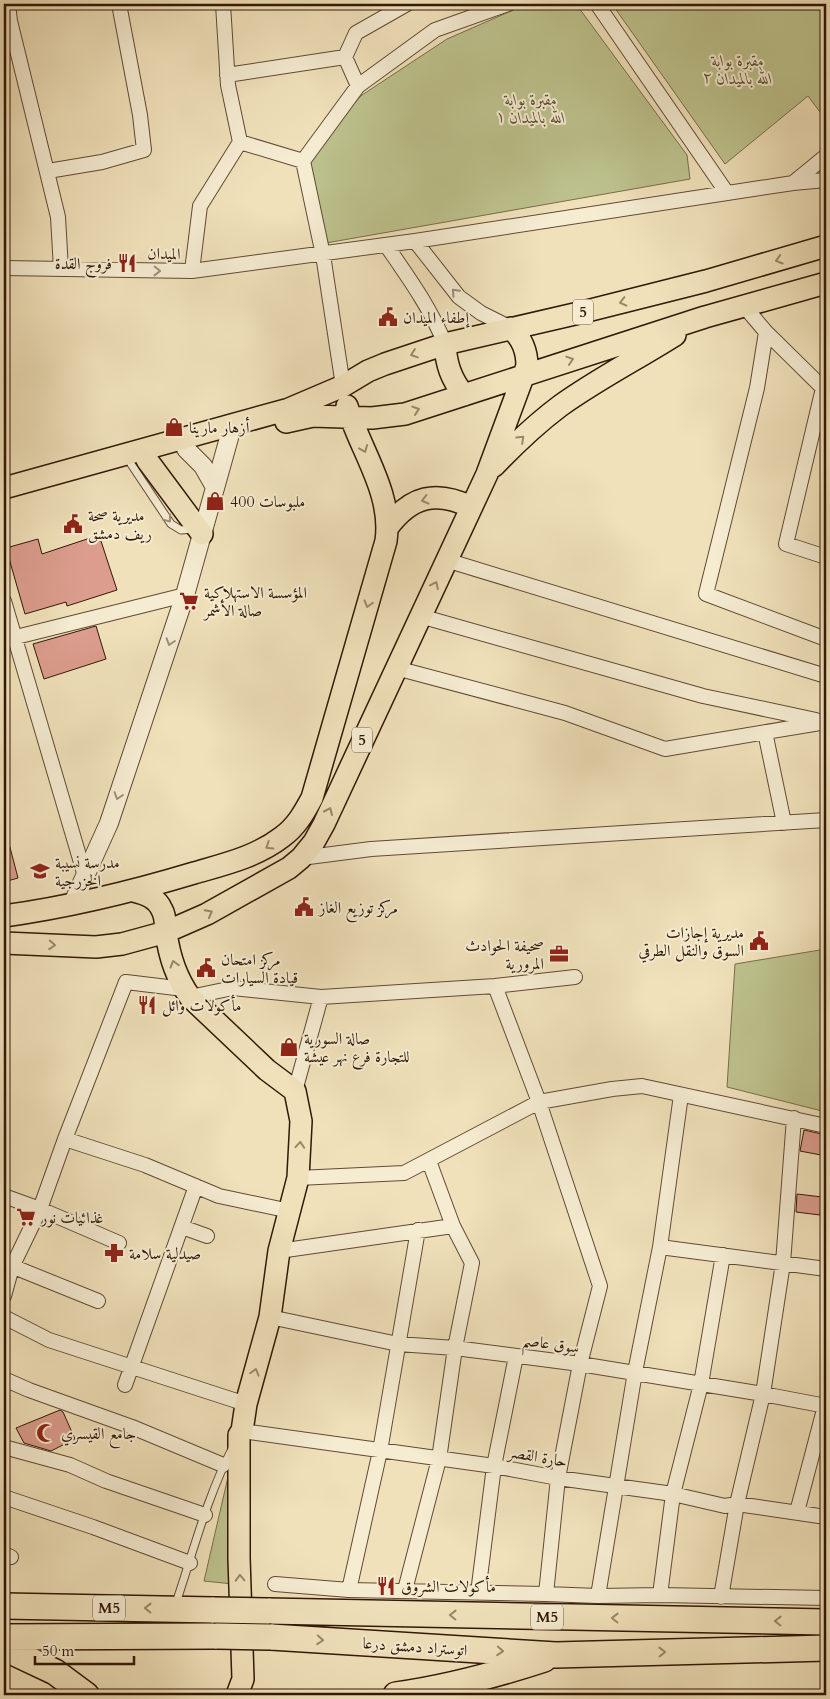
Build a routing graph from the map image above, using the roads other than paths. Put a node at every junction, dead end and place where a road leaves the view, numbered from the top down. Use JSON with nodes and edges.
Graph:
{"nodes":[{"id":1,"x":8,"y":4,"type":"edge"},
{"id":2,"x":119,"y":4,"type":"edge"},
{"id":3,"x":223,"y":4,"type":"edge"},
{"id":4,"x":407,"y":4,"type":"edge"},
{"id":5,"x":508,"y":4,"type":"edge"},
{"id":6,"x":597,"y":4,"type":"edge"},
{"id":7,"x":345,"y":57,"type":"junction"},
{"id":8,"x":227,"y":75,"type":"junction"},
{"id":9,"x":358,"y":86,"type":"junction"},
{"id":10,"x":240,"y":142,"type":"junction"},
{"id":11,"x":826,"y":156,"type":"edge"},
{"id":12,"x":303,"y":161,"type":"junction"},
{"id":13,"x":48,"y":171,"type":"junction"},
{"id":14,"x":826,"y":180,"type":"edge"},
{"id":15,"x":793,"y":183,"type":"junction"},
{"id":16,"x":727,"y":193,"type":"junction"},
{"id":17,"x":415,"y":241,"type":"junction"},
{"id":18,"x":386,"y":245,"type":"junction"},
{"id":19,"x":826,"y":246,"type":"edge"},
{"id":20,"x":323,"y":255,"type":"junction"},
{"id":21,"x":4,"y":268,"type":"edge"},
{"id":22,"x":61,"y":269,"type":"junction"},
{"id":23,"x":192,"y":271,"type":"junction"},
{"id":24,"x":826,"y":284,"type":"edge"},
{"id":25,"x":744,"y":306,"type":"junction"},
{"id":26,"x":705,"y":318,"type":"junction"},
{"id":27,"x":511,"y":328,"type":"junction"},
{"id":28,"x":766,"y":332,"type":"junction"},
{"id":29,"x":445,"y":344,"type":"junction"},
{"id":30,"x":525,"y":375,"type":"junction"},
{"id":31,"x":343,"y":386,"type":"junction"},
{"id":32,"x":825,"y":389,"type":"edge"},
{"id":33,"x":464,"y":394,"type":"junction"},
{"id":34,"x":350,"y":417,"type":"junction"},
{"id":35,"x":229,"y":438,"type":"junction"},
{"id":36,"x":186,"y":450,"type":"junction"},
{"id":37,"x":139,"y":462,"type":"junction"},
{"id":38,"x":487,"y":474,"type":"junction"},
{"id":39,"x":215,"y":487,"type":"junction"},
{"id":40,"x":4,"y":488,"type":"edge"},
{"id":41,"x":4,"y":499,"type":"edge"},
{"id":42,"x":470,"y":507,"type":"junction"},
{"id":43,"x":388,"y":527,"type":"junction"},
{"id":44,"x":200,"y":531,"type":"junction"},
{"id":45,"x":826,"y":557,"type":"edge"},
{"id":46,"x":446,"y":560,"type":"junction"},
{"id":47,"x":185,"y":595,"type":"junction"},
{"id":48,"x":4,"y":601,"type":"edge"},
{"id":49,"x":420,"y":616,"type":"junction"},
{"id":50,"x":9,"y":639,"type":"edge"},
{"id":51,"x":826,"y":639,"type":"edge"},
{"id":52,"x":396,"y":668,"type":"junction"},
{"id":53,"x":826,"y":676,"type":"edge"},
{"id":54,"x":826,"y":721,"type":"edge"},
{"id":55,"x":766,"y":732,"type":"junction"},
{"id":56,"x":826,"y":820,"type":"edge"},
{"id":57,"x":784,"y":823,"type":"junction"},
{"id":58,"x":301,"y":858,"type":"junction"},
{"id":59,"x":85,"y":876,"type":"junction"},
{"id":60,"x":134,"y":891,"type":"junction"},
{"id":61,"x":72,"y":905,"type":"junction"},
{"id":62,"x":4,"y":916,"type":"edge"},
{"id":63,"x":166,"y":932,"type":"junction"},
{"id":64,"x":4,"y":943,"type":"edge"},
{"id":65,"x":575,"y":977,"type":"dead end"},
{"id":66,"x":496,"y":986,"type":"junction"},
{"id":67,"x":187,"y":993,"type":"junction"},
{"id":68,"x":321,"y":997,"type":"junction"},
{"id":69,"x":295,"y":1091,"type":"junction"},
{"id":70,"x":681,"y":1095,"type":"junction"},
{"id":71,"x":539,"y":1102,"type":"junction"},
{"id":72,"x":794,"y":1118,"type":"junction"},
{"id":73,"x":826,"y":1126,"type":"edge"},
{"id":74,"x":65,"y":1139,"type":"junction"},
{"id":75,"x":429,"y":1161,"type":"junction"},
{"id":76,"x":298,"y":1178,"type":"junction"},
{"id":77,"x":196,"y":1186,"type":"junction"},
{"id":78,"x":4,"y":1196,"type":"edge"},
{"id":79,"x":40,"y":1209,"type":"junction"},
{"id":80,"x":290,"y":1210,"type":"junction"},
{"id":81,"x":453,"y":1226,"type":"junction"},
{"id":82,"x":182,"y":1227,"type":"junction"},
{"id":83,"x":418,"y":1230,"type":"junction"},
{"id":84,"x":207,"y":1236,"type":"dead end"},
{"id":85,"x":119,"y":1243,"type":"dead end"},
{"id":86,"x":660,"y":1247,"type":"junction"},
{"id":87,"x":279,"y":1252,"type":"junction"},
{"id":88,"x":723,"y":1255,"type":"junction"},
{"id":89,"x":783,"y":1263,"type":"junction"},
{"id":90,"x":8,"y":1265,"type":"edge"},
{"id":91,"x":826,"y":1269,"type":"edge"},
{"id":92,"x":4,"y":1296,"type":"edge"},
{"id":93,"x":98,"y":1301,"type":"dead end"},
{"id":94,"x":4,"y":1317,"type":"edge"},
{"id":95,"x":270,"y":1317,"type":"junction"},
{"id":96,"x":398,"y":1344,"type":"junction"},
{"id":97,"x":455,"y":1348,"type":"junction"},
{"id":98,"x":516,"y":1356,"type":"junction"},
{"id":99,"x":580,"y":1364,"type":"junction"},
{"id":100,"x":132,"y":1366,"type":"junction"},
{"id":101,"x":634,"y":1372,"type":"junction"},
{"id":102,"x":4,"y":1379,"type":"edge"},
{"id":103,"x":701,"y":1384,"type":"junction"},
{"id":104,"x":125,"y":1385,"type":"dead end"},
{"id":105,"x":763,"y":1394,"type":"junction"},
{"id":106,"x":246,"y":1404,"type":"junction"},
{"id":107,"x":826,"y":1405,"type":"edge"},
{"id":108,"x":240,"y":1433,"type":"junction"},
{"id":109,"x":4,"y":1447,"type":"edge"},
{"id":110,"x":380,"y":1450,"type":"junction"},
{"id":111,"x":439,"y":1459,"type":"junction"},
{"id":112,"x":223,"y":1465,"type":"junction"},
{"id":113,"x":494,"y":1466,"type":"junction"},
{"id":114,"x":558,"y":1478,"type":"junction"},
{"id":115,"x":615,"y":1487,"type":"junction"},
{"id":116,"x":673,"y":1494,"type":"junction"},
{"id":117,"x":4,"y":1497,"type":"edge"},
{"id":118,"x":737,"y":1504,"type":"junction"},
{"id":119,"x":797,"y":1512,"type":"junction"},
{"id":120,"x":205,"y":1515,"type":"junction"},
{"id":121,"x":826,"y":1517,"type":"edge"},
{"id":122,"x":190,"y":1563,"type":"junction"},
{"id":123,"x":275,"y":1584,"type":"dead end"},
{"id":124,"x":349,"y":1590,"type":"junction"},
{"id":125,"x":405,"y":1590,"type":"junction"},
{"id":126,"x":478,"y":1593,"type":"junction"},
{"id":127,"x":546,"y":1594,"type":"junction"},
{"id":128,"x":660,"y":1595,"type":"junction"},
{"id":129,"x":598,"y":1596,"type":"junction"},
{"id":130,"x":721,"y":1597,"type":"junction"},
{"id":131,"x":826,"y":1598,"type":"edge"},
{"id":132,"x":4,"y":1606,"type":"edge"},
{"id":133,"x":174,"y":1609,"type":"junction"},
{"id":134,"x":826,"y":1622,"type":"edge"},
{"id":135,"x":4,"y":1636,"type":"edge"},
{"id":136,"x":4,"y":1648,"type":"edge"},
{"id":137,"x":826,"y":1648,"type":"edge"},
{"id":138,"x":556,"y":1655,"type":"junction"},
{"id":139,"x":86,"y":1695,"type":"edge"},
{"id":140,"x":237,"y":1695,"type":"edge"},
{"id":141,"x":396,"y":1695,"type":"edge"}],
"edges":[{"from":1,"to":13,"type":"street"},
{"from":2,"to":13,"type":"street"},
{"from":3,"to":8,"type":"street"},
{"from":4,"to":7,"type":"street"},
{"from":5,"to":9,"type":"street"},
{"from":6,"to":16,"type":"street"},
{"from":7,"to":8,"type":"street"},
{"from":7,"to":9,"type":"street"},
{"from":8,"to":10,"type":"street"},
{"from":9,"to":12,"type":"street"},
{"from":10,"to":12,"type":"street"},
{"from":10,"to":23,"type":"street"},
{"from":11,"to":15,"type":"street"},
{"from":12,"to":20,"type":"street"},
{"from":13,"to":22,"type":"street"},
{"from":14,"to":15,"type":"street","name":"الميدان"},
{"from":15,"to":16,"type":"street","name":"الميدان"},
{"from":16,"to":17,"type":"street","name":"الميدان"},
{"from":17,"to":18,"type":"street","name":"الميدان"},
{"from":27,"to":17,"type":"street","one_way":true},
{"from":18,"to":20,"type":"street","name":"الميدان"},
{"from":18,"to":29,"type":"street"},
{"from":19,"to":27,"type":"main road","number":"5","one_way":true},
{"from":20,"to":23,"type":"street","name":"الميدان"},
{"from":20,"to":31,"type":"street"},
{"from":21,"to":22,"type":"street","name":"الميدان"},
{"from":22,"to":23,"type":"street","name":"الميدان","one_way":true},
{"from":24,"to":25,"type":"main road"},
{"from":25,"to":26,"type":"main road"},
{"from":25,"to":28,"type":"street"},
{"from":30,"to":26,"type":"main road","one_way":true},
{"from":38,"to":26,"type":"main road","one_way":true},
{"from":27,"to":29,"type":"main road","number":"5"},
{"from":27,"to":30,"type":"main road","number":"5"},
{"from":28,"to":32,"type":"street"},
{"from":28,"to":51,"type":"street"},
{"from":29,"to":31,"type":"main road","number":"5","one_way":true},
{"from":29,"to":33,"type":"main road"},
{"from":30,"to":33,"type":"main road"},
{"from":30,"to":38,"type":"main road","number":"5"},
{"from":31,"to":34,"type":"main road","number":"5"},
{"from":31,"to":40,"type":"main road"},
{"from":32,"to":45,"type":"street"},
{"from":34,"to":33,"type":"main road","one_way":true},
{"from":34,"to":35,"type":"main road"},
{"from":34,"to":43,"type":"main road","number":"5","one_way":true},
{"from":35,"to":36,"type":"main road"},
{"from":35,"to":39,"type":"street"},
{"from":36,"to":37,"type":"main road"},
{"from":36,"to":39,"type":"street"},
{"from":37,"to":41,"type":"main road"},
{"from":37,"to":44,"type":"main road","one_way":true},
{"from":38,"to":42,"type":"main road","number":"5"},
{"from":39,"to":44,"type":"street"},
{"from":42,"to":43,"type":"main road","one_way":true},
{"from":42,"to":46,"type":"main road","number":"5"},
{"from":43,"to":60,"type":"main road","number":"5","one_way":true},
{"from":44,"to":47,"type":"street"},
{"from":49,"to":46,"type":"main road","number":"5","one_way":true},
{"from":46,"to":53,"type":"street"},
{"from":47,"to":50,"type":"street"},
{"from":47,"to":59,"type":"street","one_way":true},
{"from":48,"to":50,"type":"street"},
{"from":49,"to":52,"type":"main road","number":"5"},
{"from":49,"to":54,"type":"street"},
{"from":50,"to":59,"type":"street"},
{"from":52,"to":55,"type":"street"},
{"from":58,"to":52,"type":"main road","number":"5","one_way":true},
{"from":54,"to":55,"type":"street"},
{"from":55,"to":57,"type":"street"},
{"from":56,"to":57,"type":"street"},
{"from":57,"to":58,"type":"street"},
{"from":63,"to":58,"type":"main road","number":"5","one_way":true},
{"from":59,"to":61,"type":"street"},
{"from":60,"to":61,"type":"main road","number":"5"},
{"from":60,"to":63,"type":"main road"},
{"from":61,"to":62,"type":"main road","number":"5"},
{"from":64,"to":63,"type":"main road","number":"5","one_way":true},
{"from":67,"to":63,"type":"main road","one_way":true},
{"from":65,"to":66,"type":"street"},
{"from":66,"to":68,"type":"street"},
{"from":66,"to":71,"type":"street"},
{"from":67,"to":68,"type":"street"},
{"from":67,"to":69,"type":"main road"},
{"from":67,"to":74,"type":"street"},
{"from":68,"to":69,"type":"street"},
{"from":76,"to":69,"type":"main road","one_way":true},
{"from":70,"to":71,"type":"street"},
{"from":70,"to":72,"type":"street"},
{"from":70,"to":86,"type":"street"},
{"from":71,"to":75,"type":"street"},
{"from":71,"to":99,"type":"street"},
{"from":72,"to":73,"type":"street"},
{"from":72,"to":89,"type":"street"},
{"from":74,"to":77,"type":"street"},
{"from":74,"to":79,"type":"street"},
{"from":75,"to":76,"type":"street"},
{"from":75,"to":81,"type":"street"},
{"from":76,"to":80,"type":"main road"},
{"from":77,"to":80,"type":"street"},
{"from":77,"to":82,"type":"street"},
{"from":78,"to":79,"type":"street"},
{"from":79,"to":85,"type":"street"},
{"from":79,"to":90,"type":"street"},
{"from":80,"to":87,"type":"main road"},
{"from":81,"to":83,"type":"street"},
{"from":81,"to":97,"type":"street"},
{"from":82,"to":84,"type":"street"},
{"from":82,"to":100,"type":"street"},
{"from":83,"to":87,"type":"street"},
{"from":83,"to":96,"type":"street"},
{"from":86,"to":88,"type":"street"},
{"from":86,"to":101,"type":"street"},
{"from":87,"to":95,"type":"main road"},
{"from":88,"to":89,"type":"street"},
{"from":88,"to":103,"type":"street"},
{"from":89,"to":91,"type":"street"},
{"from":89,"to":105,"type":"street"},
{"from":90,"to":92,"type":"street"},
{"from":90,"to":93,"type":"street"},
{"from":94,"to":100,"type":"street"},
{"from":95,"to":96,"type":"street","name":"سوق عاصم"},
{"from":106,"to":95,"type":"main road","one_way":true},
{"from":96,"to":97,"type":"street","name":"سوق عاصم"},
{"from":96,"to":110,"type":"street"},
{"from":97,"to":98,"type":"street","name":"سوق عاصم"},
{"from":97,"to":111,"type":"street"},
{"from":98,"to":99,"type":"street","name":"سوق عاصم"},
{"from":98,"to":113,"type":"street"},
{"from":99,"to":101,"type":"street","name":"سوق عاصم"},
{"from":99,"to":114,"type":"street"},
{"from":100,"to":104,"type":"street"},
{"from":100,"to":106,"type":"street"},
{"from":101,"to":103,"type":"street","name":"سوق عاصم"},
{"from":101,"to":115,"type":"street"},
{"from":102,"to":112,"type":"street"},
{"from":103,"to":105,"type":"street","name":"سوق عاصم"},
{"from":103,"to":116,"type":"street"},
{"from":105,"to":107,"type":"street","name":"سوق عاصم"},
{"from":105,"to":118,"type":"street"},
{"from":106,"to":108,"type":"main road"},
{"from":107,"to":119,"type":"street"},
{"from":108,"to":110,"type":"street","name":"حارة القصر"},
{"from":108,"to":112,"type":"lane"},
{"from":140,"to":108,"type":"main road","one_way":true},
{"from":109,"to":120,"type":"street"},
{"from":110,"to":111,"type":"street","name":"حارة القصر"},
{"from":110,"to":124,"type":"street"},
{"from":111,"to":113,"type":"street","name":"حارة القصر"},
{"from":111,"to":125,"type":"street"},
{"from":112,"to":120,"type":"lane"},
{"from":113,"to":114,"type":"street","name":"حارة القصر"},
{"from":113,"to":126,"type":"street"},
{"from":114,"to":115,"type":"street","name":"حارة القصر"},
{"from":114,"to":127,"type":"street"},
{"from":115,"to":116,"type":"street","name":"حارة القصر"},
{"from":115,"to":129,"type":"street"},
{"from":116,"to":118,"type":"street","name":"حارة القصر"},
{"from":116,"to":128,"type":"street"},
{"from":117,"to":122,"type":"street"},
{"from":118,"to":119,"type":"street","name":"حارة القصر"},
{"from":118,"to":130,"type":"street"},
{"from":119,"to":121,"type":"street","name":"حارة القصر"},
{"from":120,"to":122,"type":"lane"},
{"from":122,"to":133,"type":"lane"},
{"from":123,"to":124,"type":"street"},
{"from":124,"to":125,"type":"street"},
{"from":125,"to":126,"type":"street"},
{"from":126,"to":127,"type":"street"},
{"from":127,"to":129,"type":"street"},
{"from":128,"to":129,"type":"street"},
{"from":128,"to":130,"type":"street"},
{"from":130,"to":131,"type":"street"},
{"from":133,"to":132,"type":"highway","name":"اتوستراد دمشق درعا","number":"M5","one_way":true},
{"from":134,"to":133,"type":"highway","name":"اتوستراد دمشق درعا","number":"M5","one_way":true,"bridge":true},
{"from":135,"to":138,"type":"highway","name":"اتوستراد دمشق درعا","number":"M5","one_way":true,"bridge":true},
{"from":136,"to":139,"type":"highway"},
{"from":138,"to":137,"type":"highway","name":"اتوستراد دمشق درعا","number":"M5","one_way":true},
{"from":138,"to":141,"type":"highway"}]}
